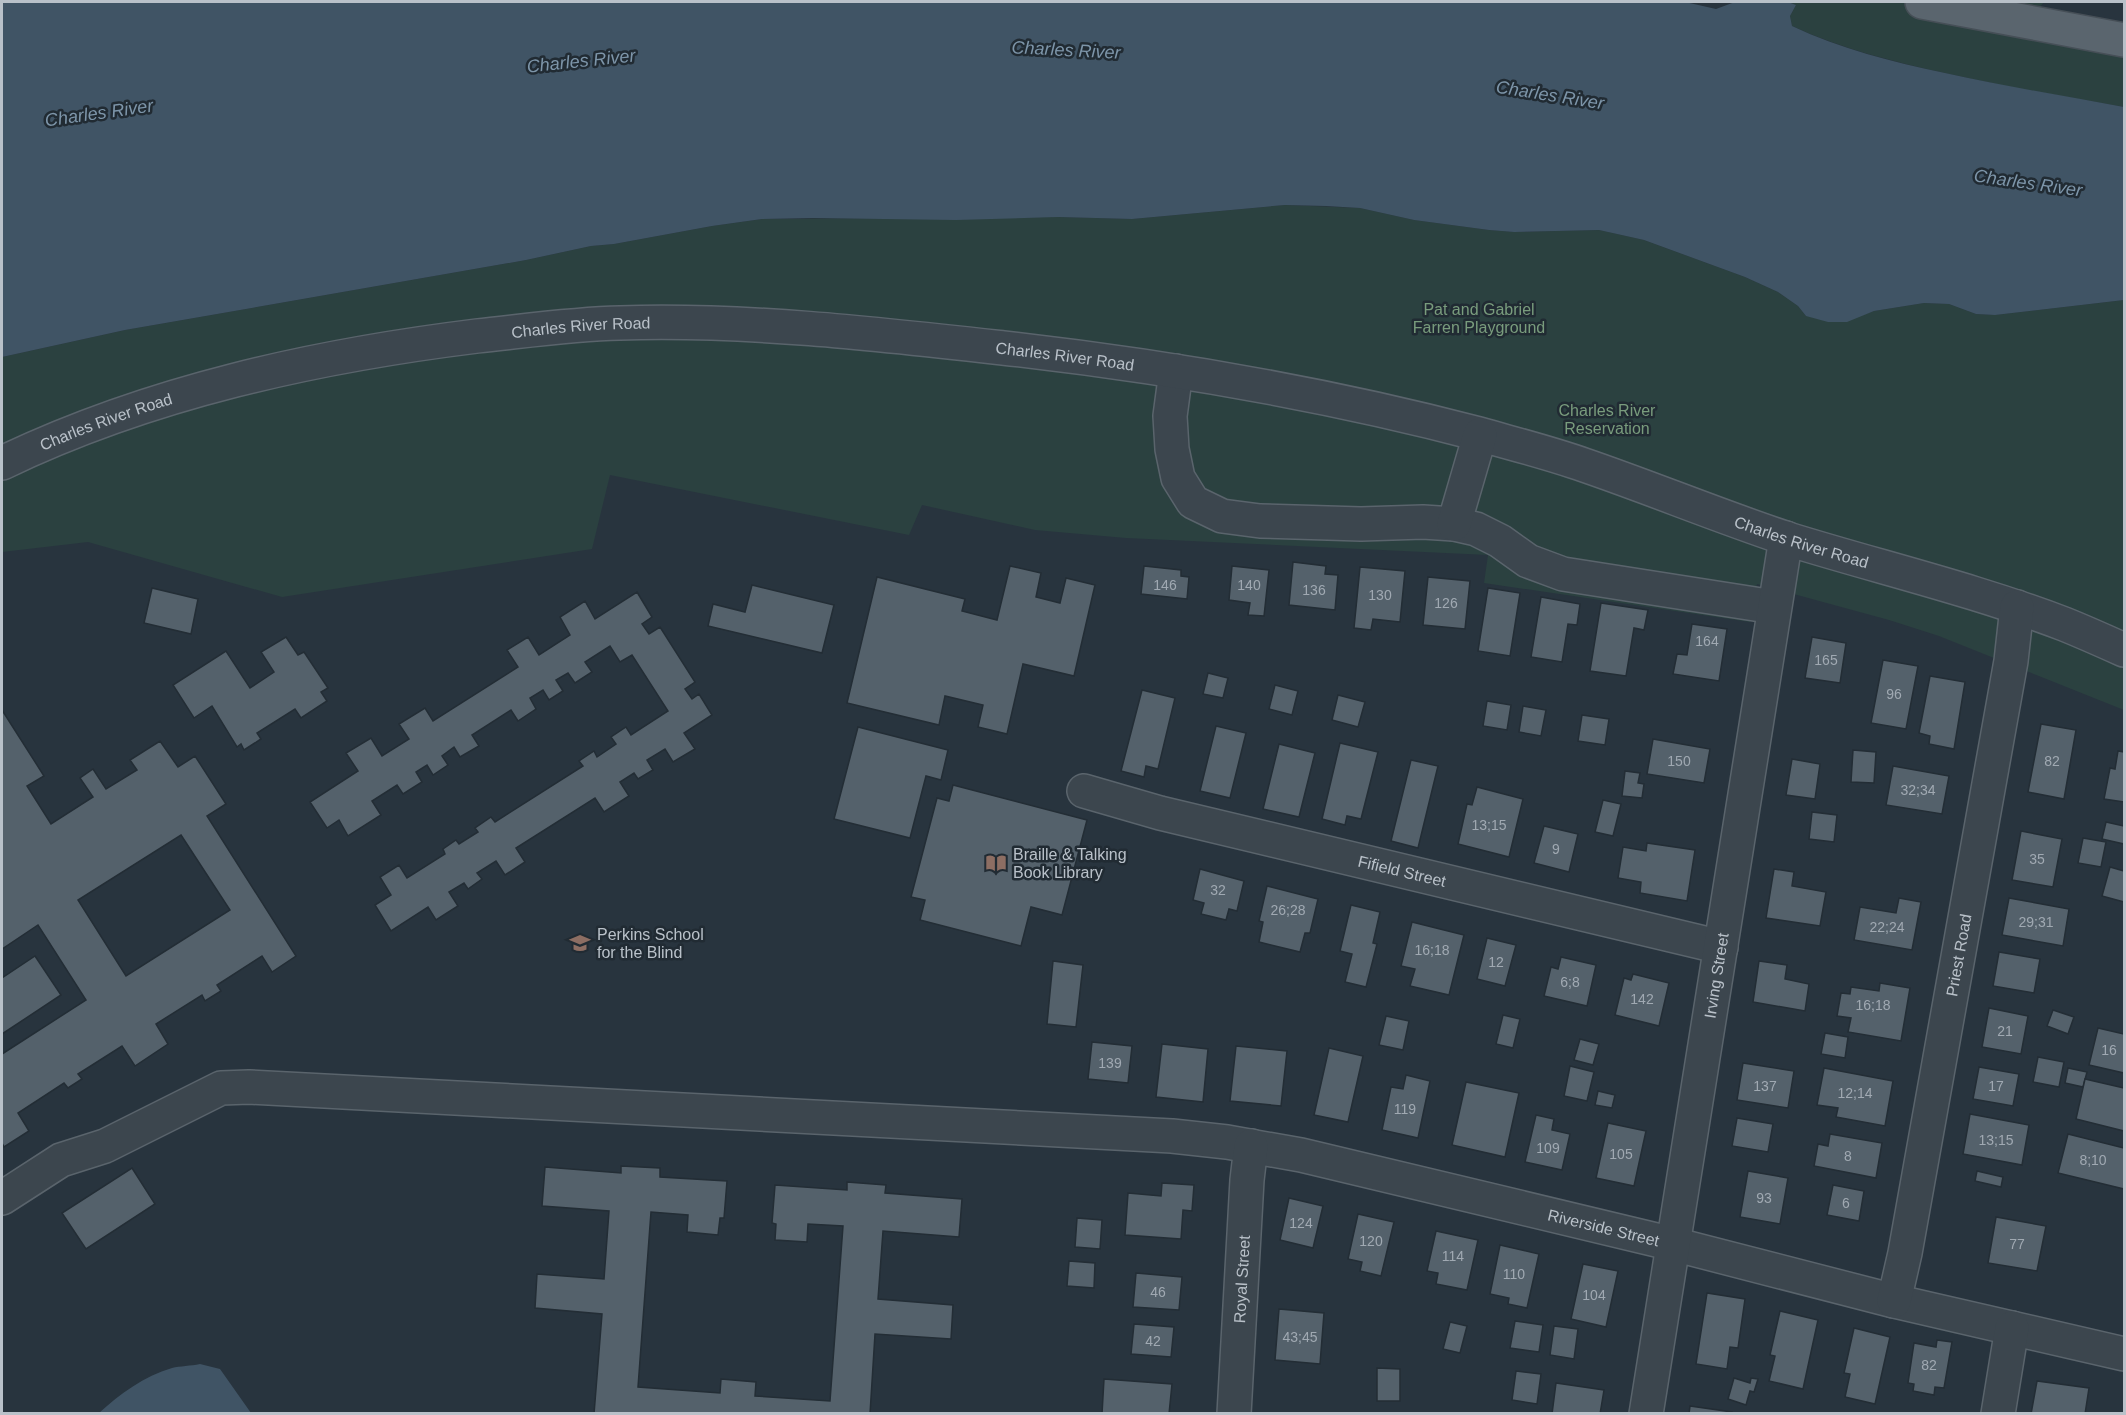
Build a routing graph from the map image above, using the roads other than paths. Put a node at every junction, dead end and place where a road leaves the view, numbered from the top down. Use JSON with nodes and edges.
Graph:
{"nodes":[{"id":1,"x":1922,"y":2,"type":"edge"},
{"id":2,"x":2124,"y":40,"type":"edge"},
{"id":3,"x":1176,"y":371,"type":"junction"},
{"id":4,"x":1480,"y":435,"type":"junction"},
{"id":5,"x":2,"y":463,"type":"edge"},
{"id":6,"x":1454,"y":524,"type":"junction"},
{"id":7,"x":1786,"y":538,"type":"junction"},
{"id":8,"x":1774,"y":607,"type":"junction"},
{"id":9,"x":2017,"y":607,"type":"junction"},
{"id":10,"x":2124,"y":650,"type":"edge"},
{"id":11,"x":1084,"y":791,"type":"dead end"},
{"id":12,"x":1721,"y":947,"type":"junction"},
{"id":13,"x":1251,"y":1146,"type":"junction"},
{"id":14,"x":2,"y":1198,"type":"edge"},
{"id":15,"x":1673,"y":1244,"type":"junction"},
{"id":16,"x":1894,"y":1301,"type":"junction"},
{"id":17,"x":2012,"y":1328,"type":"junction"},
{"id":18,"x":2124,"y":1354,"type":"edge"},
{"id":19,"x":1234,"y":1413,"type":"edge"},
{"id":20,"x":1646,"y":1413,"type":"edge"},
{"id":21,"x":1998,"y":1413,"type":"edge"}],
"edges":[{"from":1,"to":2,"type":"main road"},
{"from":3,"to":4,"type":"street","name":"Charles River Road"},
{"from":3,"to":5,"type":"street","name":"Charles River Road"},
{"from":3,"to":6,"type":"street"},
{"from":4,"to":6,"type":"street"},
{"from":4,"to":7,"type":"street","name":"Charles River Road"},
{"from":6,"to":8,"type":"street"},
{"from":7,"to":8,"type":"street","name":"Irving Street"},
{"from":7,"to":9,"type":"street","name":"Charles River Road"},
{"from":8,"to":12,"type":"street","name":"Irving Street"},
{"from":9,"to":10,"type":"street","name":"Charles River Road"},
{"from":9,"to":16,"type":"street","name":"Priest Road"},
{"from":11,"to":12,"type":"street","name":"Fifield Street"},
{"from":12,"to":15,"type":"street","name":"Irving Street"},
{"from":13,"to":14,"type":"street","name":"Riverside Street"},
{"from":13,"to":15,"type":"street","name":"Riverside Street"},
{"from":13,"to":19,"type":"street","name":"Royal Street"},
{"from":15,"to":16,"type":"street","name":"Riverside Street"},
{"from":15,"to":20,"type":"street","name":"Irving Street"},
{"from":16,"to":17,"type":"street","name":"Riverside Street"},
{"from":17,"to":18,"type":"street","name":"Riverside Street"},
{"from":17,"to":21,"type":"street"}]}
